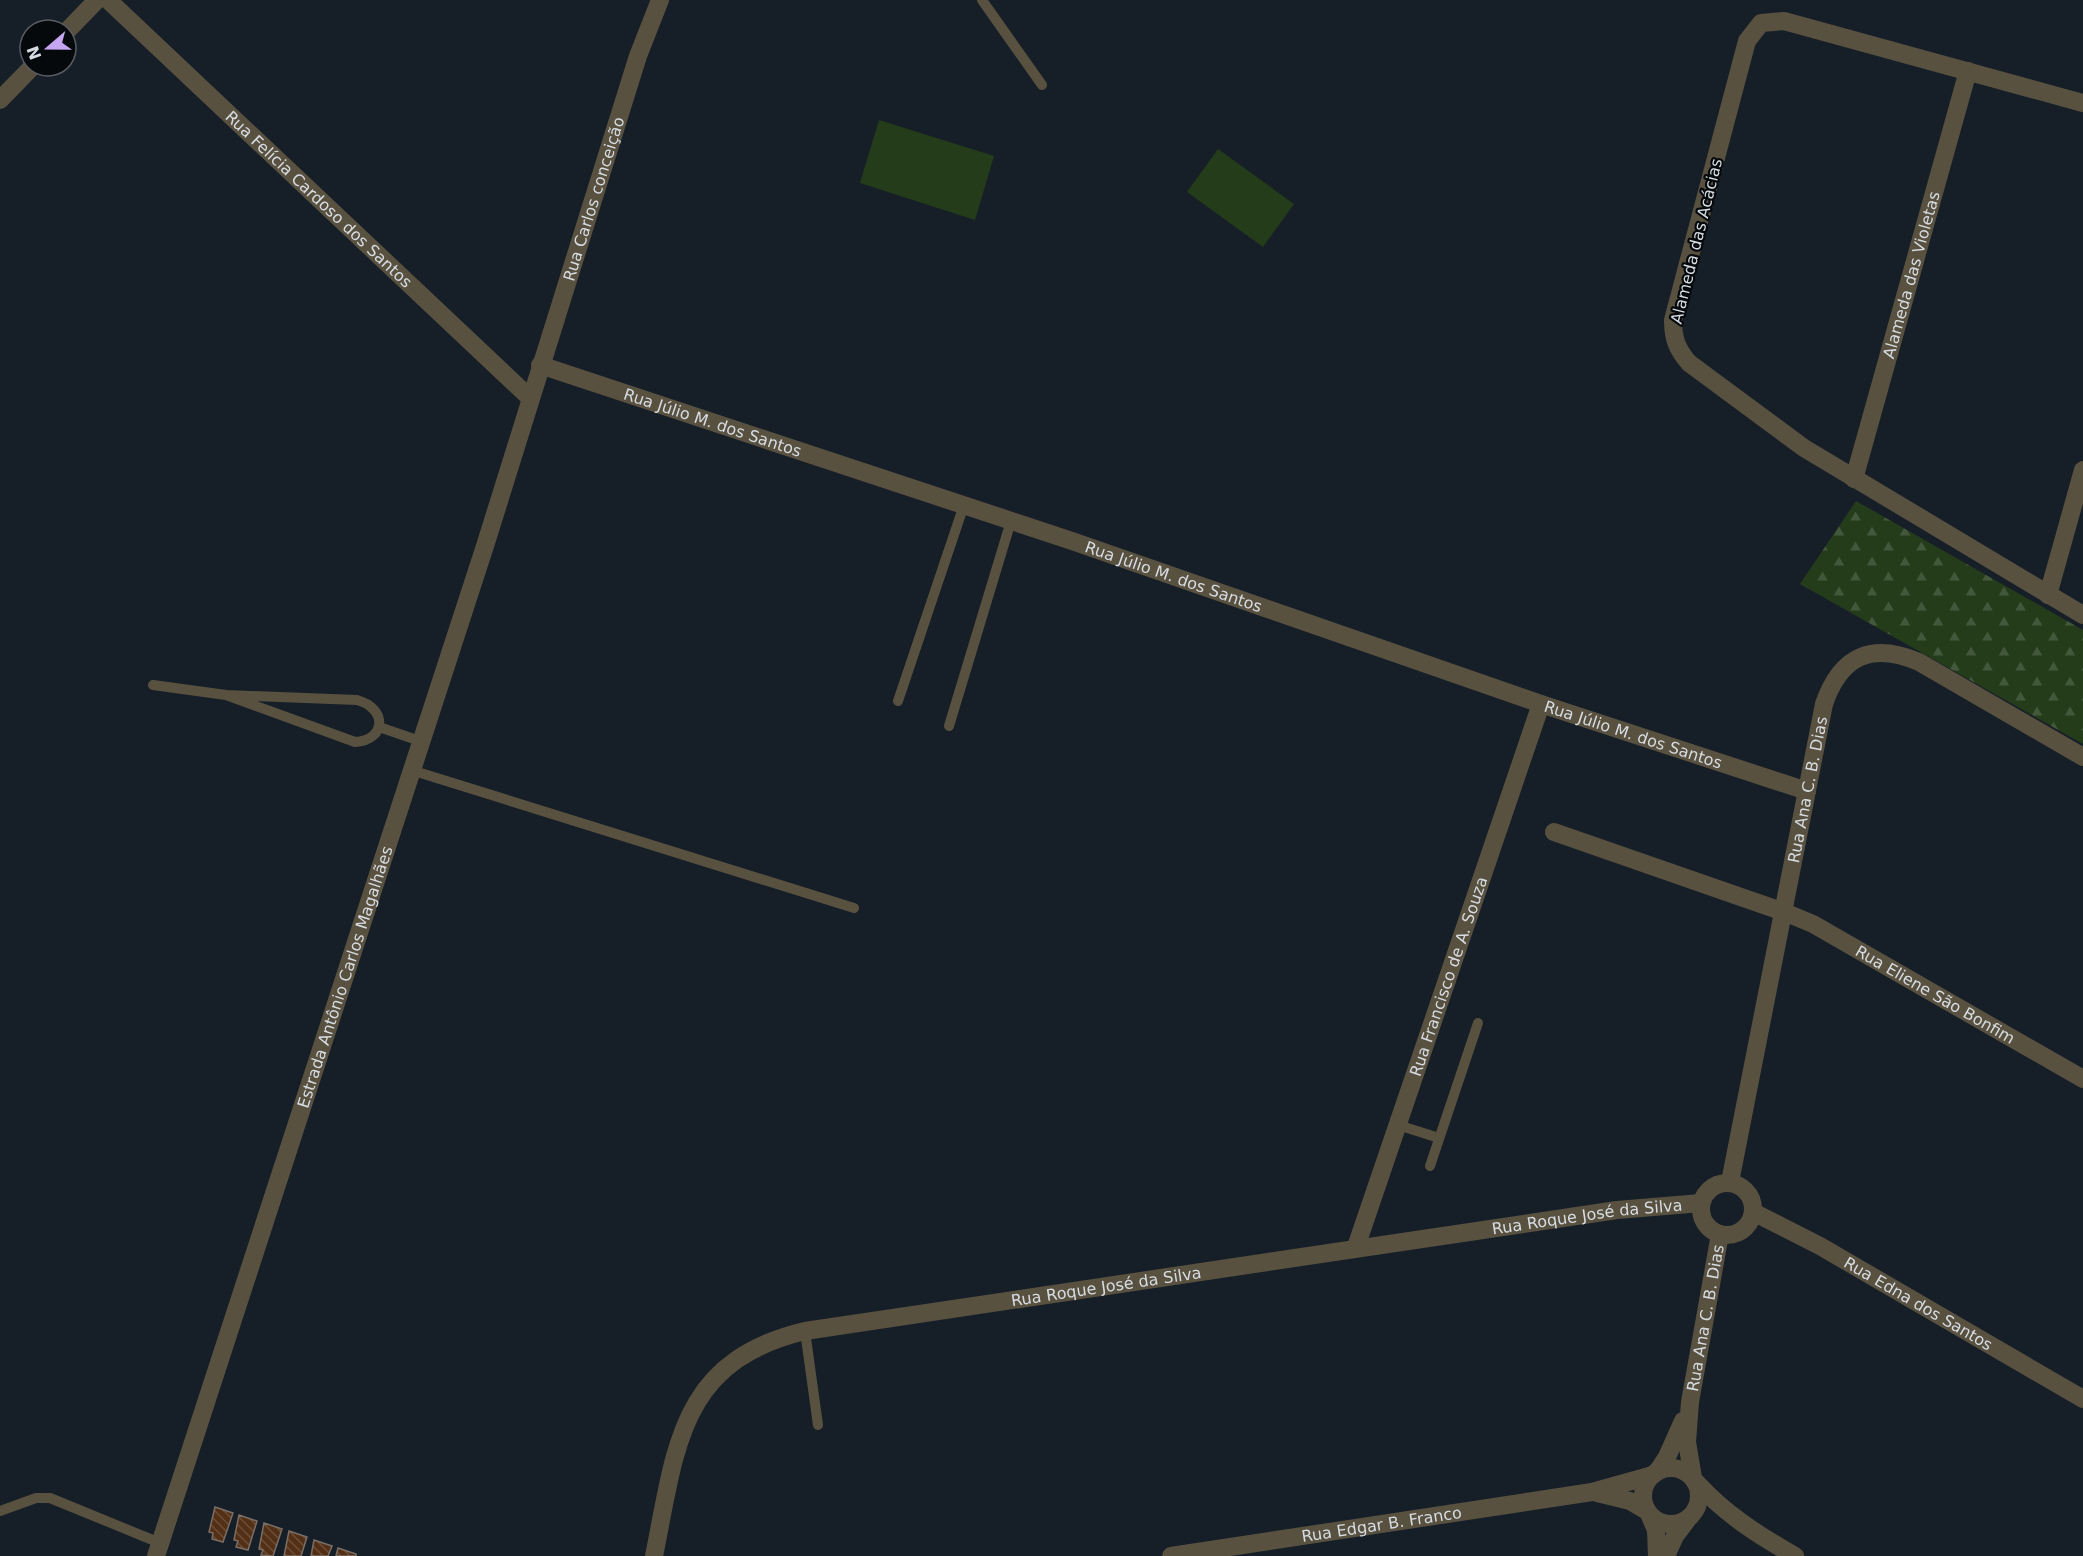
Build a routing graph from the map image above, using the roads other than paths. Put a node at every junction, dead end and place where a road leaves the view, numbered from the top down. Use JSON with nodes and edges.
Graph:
{"nodes":[{"id":1,"x":97,"y":0,"type":"edge"},
{"id":2,"x":108,"y":0,"type":"edge"},
{"id":3,"x":660,"y":0,"type":"edge"},
{"id":4,"x":982,"y":0,"type":"edge"},
{"id":5,"x":78,"y":20,"type":"edge"},
{"id":6,"x":1968,"y":72,"type":"junction"},
{"id":7,"x":21,"y":78,"type":"edge"},
{"id":8,"x":1042,"y":85,"type":"dead end"},
{"id":9,"x":0,"y":100,"type":"edge"},
{"id":10,"x":2083,"y":103,"type":"edge"},
{"id":11,"x":540,"y":365,"type":"junction"},
{"id":12,"x":530,"y":398,"type":"junction"},
{"id":13,"x":2083,"y":470,"type":"edge"},
{"id":14,"x":1854,"y":479,"type":"junction"},
{"id":15,"x":964,"y":506,"type":"junction"},
{"id":16,"x":1011,"y":521,"type":"junction"},
{"id":17,"x":2048,"y":595,"type":"junction"},
{"id":18,"x":2083,"y":615,"type":"edge"},
{"id":19,"x":153,"y":685,"type":"dead end"},
{"id":20,"x":226,"y":695,"type":"junction"},
{"id":21,"x":898,"y":701,"type":"dead end"},
{"id":22,"x":1541,"y":704,"type":"junction"},
{"id":23,"x":949,"y":726,"type":"dead end"},
{"id":24,"x":379,"y":727,"type":"junction"},
{"id":25,"x":420,"y":741,"type":"junction"},
{"id":26,"x":2083,"y":757,"type":"edge"},
{"id":27,"x":411,"y":770,"type":"junction"},
{"id":28,"x":1807,"y":791,"type":"junction"},
{"id":29,"x":1554,"y":832,"type":"dead end"},
{"id":30,"x":854,"y":908,"type":"dead end"},
{"id":31,"x":1784,"y":912,"type":"junction"},
{"id":32,"x":1478,"y":1023,"type":"dead end"},
{"id":33,"x":2083,"y":1079,"type":"edge"},
{"id":34,"x":1398,"y":1125,"type":"junction"},
{"id":35,"x":1439,"y":1138,"type":"junction"},
{"id":36,"x":1430,"y":1166,"type":"dead end"},
{"id":37,"x":1730,"y":1182,"type":"junction"},
{"id":38,"x":1701,"y":1203,"type":"junction"},
{"id":39,"x":1753,"y":1212,"type":"junction"},
{"id":40,"x":1720,"y":1234,"type":"junction"},
{"id":41,"x":1356,"y":1247,"type":"junction"},
{"id":42,"x":805,"y":1331,"type":"junction"},
{"id":43,"x":2083,"y":1399,"type":"edge"},
{"id":44,"x":1690,"y":1402,"type":"junction"},
{"id":45,"x":818,"y":1425,"type":"dead end"},
{"id":46,"x":1655,"y":1474,"type":"junction"},
{"id":47,"x":1694,"y":1480,"type":"junction"},
{"id":48,"x":1592,"y":1492,"type":"junction"},
{"id":49,"x":0,"y":1511,"type":"edge"},
{"id":50,"x":1648,"y":1513,"type":"junction"},
{"id":51,"x":1687,"y":1520,"type":"junction"},
{"id":52,"x":158,"y":1550,"type":"edge"},
{"id":53,"x":654,"y":1556,"type":"edge"},
{"id":54,"x":1171,"y":1556,"type":"edge"},
{"id":55,"x":1658,"y":1556,"type":"edge"},
{"id":56,"x":1666,"y":1556,"type":"edge"},
{"id":57,"x":1795,"y":1556,"type":"edge"}],
"edges":[{"from":1,"to":5,"type":"street"},
{"from":2,"to":12,"type":"street","name":"Rua Felícia Cardoso dos Santos"},
{"from":3,"to":11,"type":"street","name":"Rua Carlos conceição"},
{"from":4,"to":8,"type":"lane"},
{"from":6,"to":10,"type":"street","name":"Alameda das Acácias"},
{"from":6,"to":14,"type":"street","name":"Alameda das Violetas"},
{"from":6,"to":14,"type":"street","name":"Alameda das Acácias"},
{"from":7,"to":9,"type":"street"},
{"from":11,"to":12,"type":"street","name":"Rua Carlos conceição"},
{"from":11,"to":15,"type":"street","name":"Rua Júlio M. dos Santos"},
{"from":12,"to":25,"type":"street","name":"Estrada Antônio Carlos Magalhães"},
{"from":13,"to":17,"type":"street"},
{"from":14,"to":17,"type":"street","name":"Alameda das Acácias"},
{"from":15,"to":16,"type":"street","name":"Rua Júlio M. dos Santos"},
{"from":15,"to":21,"type":"lane"},
{"from":16,"to":22,"type":"street","name":"Rua Júlio M. dos Santos"},
{"from":16,"to":23,"type":"lane"},
{"from":17,"to":18,"type":"street","name":"Alameda das Acácias"},
{"from":19,"to":20,"type":"lane"},
{"from":20,"to":24,"type":"lane"},
{"from":20,"to":24,"type":"lane"},
{"from":22,"to":28,"type":"street","name":"Rua Júlio M. dos Santos"},
{"from":22,"to":34,"type":"street","name":"Rua Francisco de A. Souza"},
{"from":24,"to":25,"type":"lane"},
{"from":25,"to":27,"type":"street","name":"Estrada Antônio Carlos Magalhães"},
{"from":26,"to":28,"type":"street","name":"Rua Ana C. B. Dias"},
{"from":27,"to":30,"type":"lane"},
{"from":27,"to":52,"type":"street","name":"Estrada Antônio Carlos Magalhães"},
{"from":28,"to":31,"type":"street","name":"Rua Ana C. B. Dias"},
{"from":29,"to":31,"type":"street","name":"Rua Eliene São Bonfim"},
{"from":31,"to":33,"type":"street","name":"Rua Eliene São Bonfim"},
{"from":31,"to":37,"type":"street","name":"Rua Ana C. B. Dias"},
{"from":32,"to":35,"type":"lane"},
{"from":34,"to":35,"type":"lane"},
{"from":34,"to":41,"type":"street","name":"Rua Francisco de A. Souza"},
{"from":35,"to":36,"type":"lane"},
{"from":37,"to":38,"type":"street"},
{"from":37,"to":39,"type":"street"},
{"from":38,"to":40,"type":"street"},
{"from":38,"to":41,"type":"street","name":"Rua Roque José da Silva"},
{"from":39,"to":40,"type":"street"},
{"from":39,"to":43,"type":"street","name":"Rua Edna dos Santos"},
{"from":40,"to":44,"type":"street","name":"Rua Ana C. B. Dias"},
{"from":41,"to":42,"type":"street","name":"Rua Roque José da Silva"},
{"from":42,"to":45,"type":"lane"},
{"from":42,"to":53,"type":"street","name":"Rua Roque José da Silva"},
{"from":44,"to":46,"type":"street","name":"Rua Ana C. B. Dias"},
{"from":44,"to":47,"type":"street","name":"Rua Ana C. B. Dias"},
{"from":46,"to":47,"type":"street"},
{"from":46,"to":48,"type":"street","name":"Rua Edgar B. Franco"},
{"from":46,"to":50,"type":"street"},
{"from":47,"to":51,"type":"street"},
{"from":47,"to":57,"type":"street"},
{"from":48,"to":50,"type":"street","name":"Rua Edgar B. Franco"},
{"from":48,"to":54,"type":"street","name":"Rua Edgar B. Franco"},
{"from":49,"to":52,"type":"lane"},
{"from":50,"to":51,"type":"street"},
{"from":50,"to":55,"type":"street"},
{"from":51,"to":56,"type":"street"}]}
